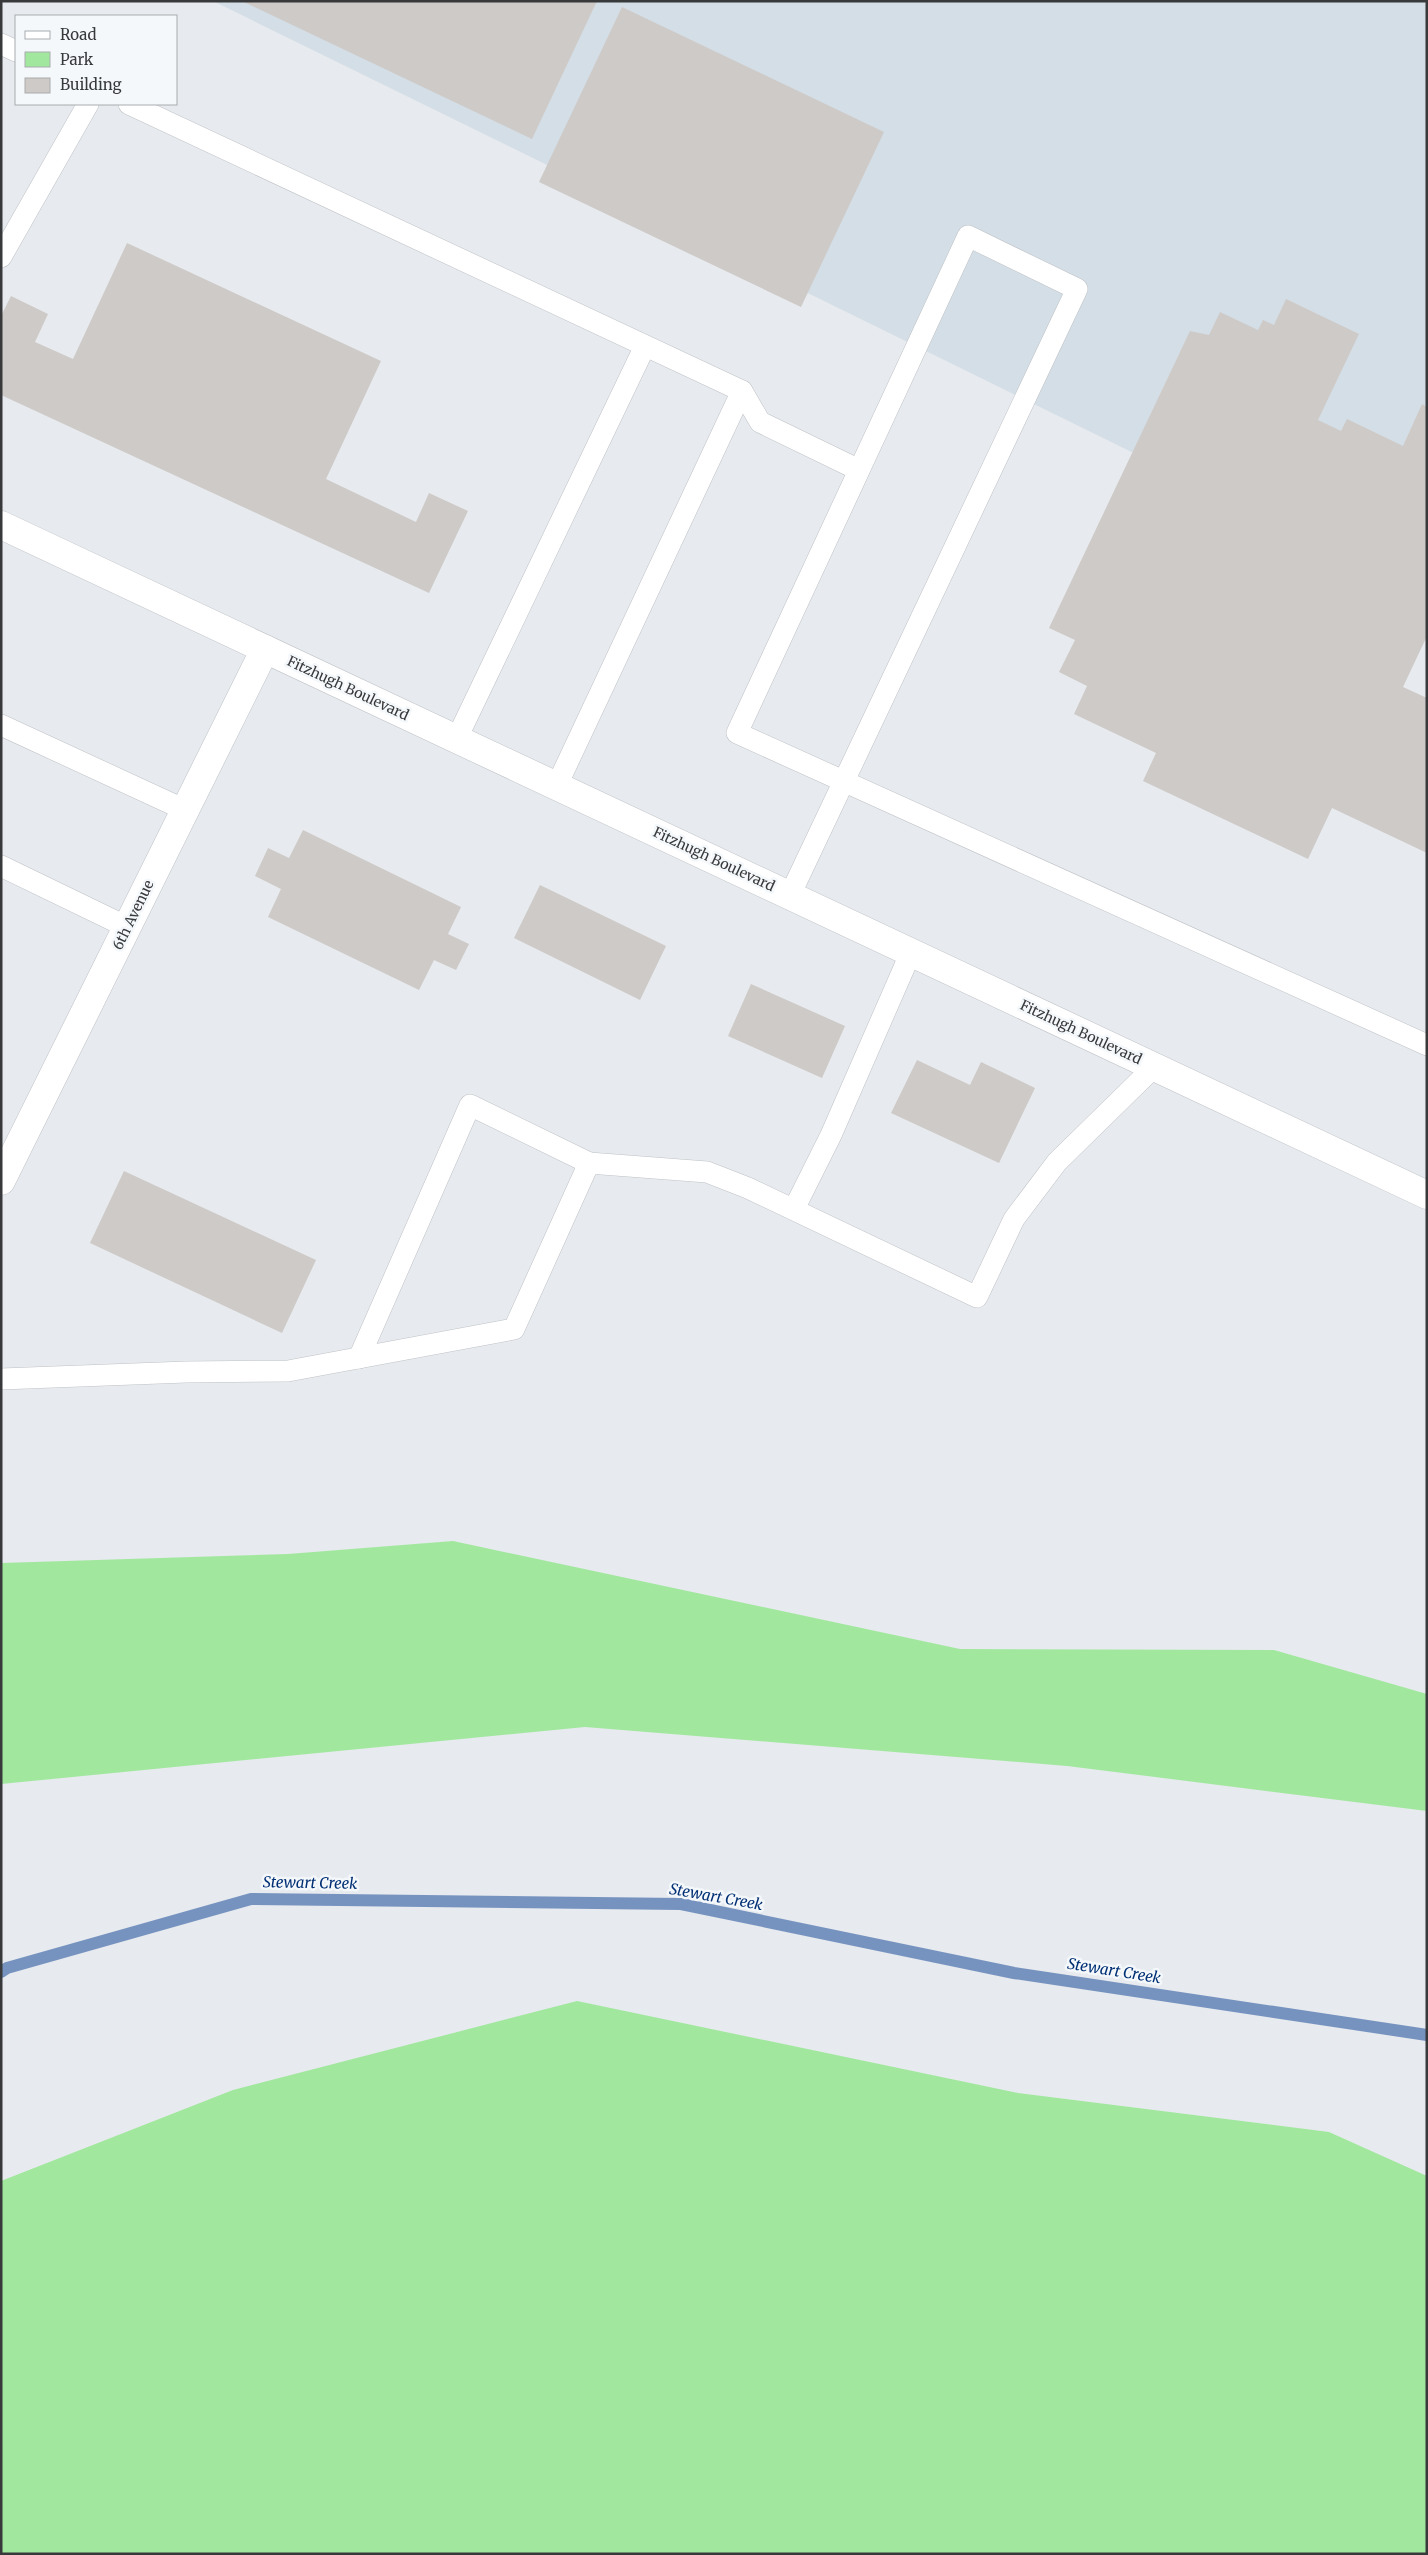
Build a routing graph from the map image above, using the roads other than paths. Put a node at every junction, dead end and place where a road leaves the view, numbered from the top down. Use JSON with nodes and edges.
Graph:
{"nodes":[{"id":1,"x":1,"y":44,"type":"edge"},
{"id":2,"x":15,"y":51,"type":"edge"},
{"id":3,"x":87,"y":105,"type":"edge"},
{"id":4,"x":131,"y":105,"type":"edge"},
{"id":5,"x":1,"y":257,"type":"edge"},
{"id":6,"x":644,"y":346,"type":"junction"},
{"id":7,"x":742,"y":391,"type":"junction"},
{"id":8,"x":859,"y":470,"type":"junction"},
{"id":9,"x":1,"y":526,"type":"edge"},
{"id":10,"x":265,"y":649,"type":"junction"},
{"id":11,"x":1,"y":725,"type":"edge"},
{"id":12,"x":457,"y":738,"type":"junction"},
{"id":13,"x":843,"y":783,"type":"junction"},
{"id":14,"x":557,"y":785,"type":"junction"},
{"id":15,"x":186,"y":810,"type":"junction"},
{"id":16,"x":1,"y":866,"type":"edge"},
{"id":17,"x":790,"y":895,"type":"junction"},
{"id":18,"x":127,"y":927,"type":"junction"},
{"id":19,"x":911,"y":952,"type":"junction"},
{"id":20,"x":1427,"y":1045,"type":"edge"},
{"id":21,"x":1154,"y":1067,"type":"junction"},
{"id":22,"x":589,"y":1163,"type":"junction"},
{"id":23,"x":1,"y":1181,"type":"edge"},
{"id":24,"x":1427,"y":1195,"type":"edge"},
{"id":25,"x":794,"y":1210,"type":"junction"},
{"id":26,"x":359,"y":1358,"type":"junction"},
{"id":27,"x":1,"y":1379,"type":"edge"}],
"edges":[{"from":1,"to":2,"type":"lane"},
{"from":3,"to":5,"type":"lane"},
{"from":4,"to":6,"type":"lane"},
{"from":6,"to":7,"type":"lane"},
{"from":6,"to":12,"type":"lane"},
{"from":7,"to":8,"type":"lane"},
{"from":7,"to":14,"type":"lane"},
{"from":8,"to":13,"type":"lane"},
{"from":8,"to":13,"type":"lane"},
{"from":9,"to":10,"type":"street","name":"Fitzhugh Boulevard"},
{"from":10,"to":12,"type":"street","name":"Fitzhugh Boulevard"},
{"from":10,"to":15,"type":"street","name":"6th Avenue"},
{"from":11,"to":15,"type":"lane"},
{"from":12,"to":14,"type":"street","name":"Fitzhugh Boulevard"},
{"from":13,"to":17,"type":"lane"},
{"from":13,"to":20,"type":"lane"},
{"from":14,"to":17,"type":"street","name":"Fitzhugh Boulevard"},
{"from":15,"to":18,"type":"street","name":"6th Avenue"},
{"from":16,"to":18,"type":"lane"},
{"from":17,"to":19,"type":"street","name":"Fitzhugh Boulevard"},
{"from":18,"to":23,"type":"street","name":"6th Avenue"},
{"from":19,"to":21,"type":"street","name":"Fitzhugh Boulevard"},
{"from":19,"to":25,"type":"lane"},
{"from":21,"to":24,"type":"street","name":"Fitzhugh Boulevard"},
{"from":21,"to":25,"type":"lane"},
{"from":22,"to":25,"type":"lane"},
{"from":22,"to":26,"type":"lane"},
{"from":22,"to":26,"type":"lane"},
{"from":26,"to":27,"type":"lane"}]}
